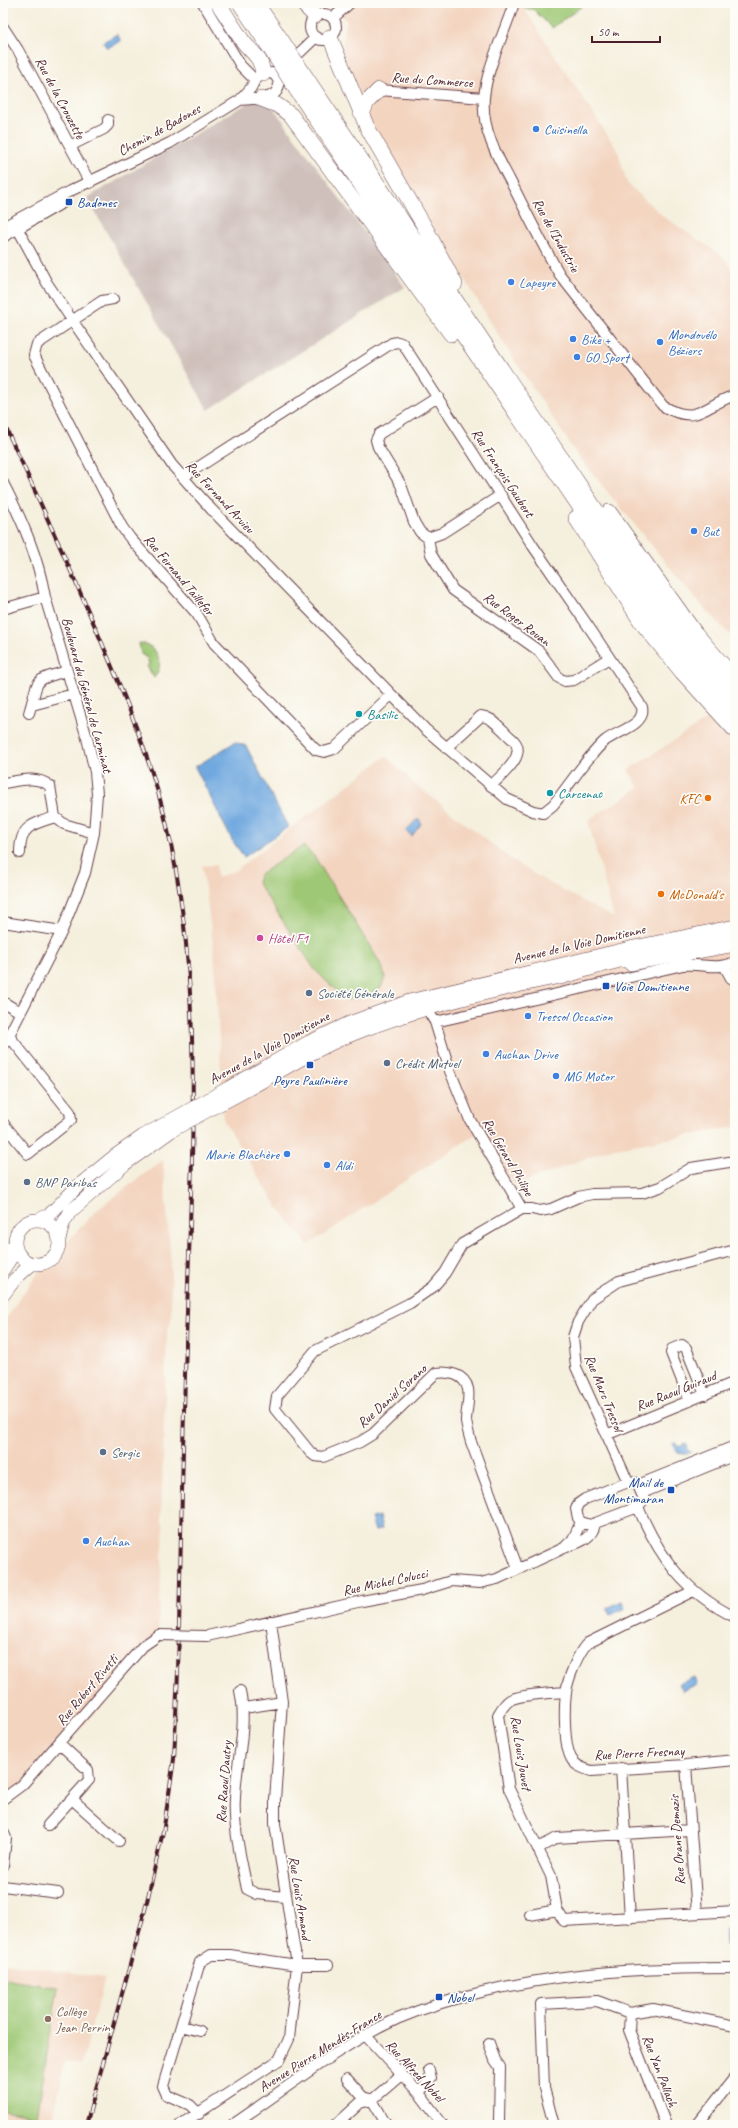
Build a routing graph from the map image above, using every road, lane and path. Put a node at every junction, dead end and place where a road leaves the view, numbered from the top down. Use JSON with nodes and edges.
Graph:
{"nodes":[{"id":1,"x":203,"y":3,"type":"edge"},
{"id":2,"x":218,"y":3,"type":"edge"},
{"id":3,"x":240,"y":3,"type":"edge"},
{"id":4,"x":256,"y":3,"type":"edge"},
{"id":5,"x":302,"y":3,"type":"edge"},
{"id":6,"x":350,"y":3,"type":"edge"},
{"id":7,"x":514,"y":3,"type":"edge"},
{"id":8,"x":316,"y":16,"type":"junction"},
{"id":9,"x":332,"y":18,"type":"junction"},
{"id":10,"x":3,"y":27,"type":"edge"},
{"id":11,"x":323,"y":37,"type":"junction"},
{"id":12,"x":274,"y":42,"type":"junction"},
{"id":13,"x":302,"y":85,"type":"junction"},
{"id":14,"x":260,"y":86,"type":"junction"},
{"id":15,"x":379,"y":90,"type":"joint"},
{"id":16,"x":484,"y":98,"type":"junction"},
{"id":17,"x":362,"y":114,"type":"junction"},
{"id":18,"x":108,"y":120,"type":"dead end"},
{"id":19,"x":70,"y":146,"type":"junction"},
{"id":20,"x":90,"y":183,"type":"junction"},
{"id":21,"x":32,"y":212,"type":"junction"},
{"id":22,"x":3,"y":228,"type":"edge"},
{"id":23,"x":18,"y":229,"type":"junction"},
{"id":24,"x":3,"y":237,"type":"edge"},
{"id":25,"x":113,"y":299,"type":"dead end"},
{"id":26,"x":454,"y":299,"type":"junction"},
{"id":27,"x":72,"y":320,"type":"junction"},
{"id":28,"x":735,"y":395,"type":"edge"},
{"id":29,"x":438,"y":397,"type":"junction"},
{"id":30,"x":507,"y":400,"type":"junction"},
{"id":31,"x":556,"y":441,"type":"junction"},
{"id":32,"x":534,"y":442,"type":"junction"},
{"id":33,"x":183,"y":477,"type":"junction"},
{"id":34,"x":3,"y":483,"type":"edge"},
{"id":35,"x":501,"y":495,"type":"junction"},
{"id":36,"x":428,"y":538,"type":"junction"},
{"id":37,"x":45,"y":598,"type":"junction"},
{"id":38,"x":4,"y":609,"type":"edge"},
{"id":39,"x":609,"y":658,"type":"junction"},
{"id":40,"x":67,"y":671,"type":"junction"},
{"id":41,"x":735,"y":679,"type":"edge"},
{"id":42,"x":74,"y":694,"type":"junction"},
{"id":43,"x":391,"y":695,"type":"junction"},
{"id":44,"x":735,"y":696,"type":"edge"},
{"id":45,"x":735,"y":714,"type":"edge"},
{"id":46,"x":735,"y":730,"type":"edge"},
{"id":47,"x":446,"y":748,"type":"junction"},
{"id":48,"x":3,"y":783,"type":"edge"},
{"id":49,"x":491,"y":786,"type":"junction"},
{"id":50,"x":543,"y":812,"type":"joint"},
{"id":51,"x":55,"y":816,"type":"junction"},
{"id":52,"x":94,"y":833,"type":"junction"},
{"id":53,"x":20,"y":853,"type":"dead end"},
{"id":54,"x":3,"y":922,"type":"edge"},
{"id":55,"x":735,"y":926,"type":"edge"},
{"id":56,"x":62,"y":931,"type":"junction"},
{"id":57,"x":735,"y":936,"type":"edge"},
{"id":58,"x":735,"y":945,"type":"edge"},
{"id":59,"x":735,"y":962,"type":"edge"},
{"id":60,"x":725,"y":967,"type":"junction"},
{"id":61,"x":560,"y":977,"type":"junction"},
{"id":62,"x":735,"y":980,"type":"edge"},
{"id":63,"x":3,"y":1002,"type":"edge"},
{"id":64,"x":427,"y":1009,"type":"junction"},
{"id":65,"x":20,"y":1012,"type":"junction"},
{"id":66,"x":435,"y":1022,"type":"junction"},
{"id":67,"x":9,"y":1036,"type":"junction"},
{"id":68,"x":3,"y":1047,"type":"edge"},
{"id":69,"x":212,"y":1103,"type":"junction"},
{"id":70,"x":3,"y":1123,"type":"edge"},
{"id":71,"x":120,"y":1159,"type":"junction"},
{"id":72,"x":735,"y":1161,"type":"edge"},
{"id":73,"x":522,"y":1209,"type":"junction"},
{"id":74,"x":38,"y":1220,"type":"junction"},
{"id":75,"x":59,"y":1240,"type":"junction"},
{"id":76,"x":11,"y":1248,"type":"edge"},
{"id":77,"x":735,"y":1250,"type":"edge"},
{"id":78,"x":33,"y":1263,"type":"junction"},
{"id":79,"x":3,"y":1270,"type":"edge"},
{"id":80,"x":3,"y":1295,"type":"edge"},
{"id":81,"x":735,"y":1382,"type":"edge"},
{"id":82,"x":705,"y":1394,"type":"junction"},
{"id":83,"x":690,"y":1401,"type":"junction"},
{"id":84,"x":606,"y":1435,"type":"junction"},
{"id":85,"x":735,"y":1446,"type":"edge"},
{"id":86,"x":735,"y":1455,"type":"edge"},
{"id":87,"x":628,"y":1482,"type":"junction"},
{"id":88,"x":640,"y":1489,"type":"junction"},
{"id":89,"x":638,"y":1507,"type":"junction"},
{"id":90,"x":581,"y":1522,"type":"junction"},
{"id":91,"x":595,"y":1524,"type":"junction"},
{"id":92,"x":564,"y":1548,"type":"junction"},
{"id":93,"x":518,"y":1569,"type":"junction"},
{"id":94,"x":693,"y":1591,"type":"junction"},
{"id":95,"x":735,"y":1617,"type":"edge"},
{"id":96,"x":272,"y":1621,"type":"junction"},
{"id":97,"x":207,"y":1636,"type":"joint"},
{"id":98,"x":240,"y":1691,"type":"dead end"},
{"id":99,"x":566,"y":1692,"type":"junction"},
{"id":100,"x":282,"y":1702,"type":"junction"},
{"id":101,"x":244,"y":1708,"type":"junction"},
{"id":102,"x":60,"y":1744,"type":"junction"},
{"id":103,"x":735,"y":1760,"type":"edge"},
{"id":104,"x":686,"y":1765,"type":"junction"},
{"id":105,"x":621,"y":1768,"type":"junction"},
{"id":106,"x":72,"y":1798,"type":"junction"},
{"id":107,"x":3,"y":1799,"type":"edge"},
{"id":108,"x":48,"y":1825,"type":"dead end"},
{"id":109,"x":690,"y":1830,"type":"junction"},
{"id":110,"x":3,"y":1831,"type":"edge"},
{"id":111,"x":626,"y":1834,"type":"junction"},
{"id":112,"x":119,"y":1841,"type":"dead end"},
{"id":113,"x":538,"y":1848,"type":"junction"},
{"id":114,"x":3,"y":1866,"type":"edge"},
{"id":115,"x":3,"y":1886,"type":"edge"},
{"id":116,"x":58,"y":1893,"type":"dead end"},
{"id":117,"x":285,"y":1897,"type":"junction"},
{"id":118,"x":557,"y":1910,"type":"junction"},
{"id":119,"x":735,"y":1911,"type":"edge"},
{"id":120,"x":697,"y":1913,"type":"junction"},
{"id":121,"x":530,"y":1915,"type":"dead end"},
{"id":122,"x":630,"y":1918,"type":"junction"},
{"id":123,"x":297,"y":1965,"type":"junction"},
{"id":124,"x":328,"y":1965,"type":"dead end"},
{"id":125,"x":735,"y":1968,"type":"edge"},
{"id":126,"x":630,"y":2012,"type":"junction"},
{"id":127,"x":181,"y":2026,"type":"junction"},
{"id":128,"x":735,"y":2026,"type":"edge"},
{"id":129,"x":200,"y":2031,"type":"dead end"},
{"id":130,"x":366,"y":2036,"type":"junction"},
{"id":131,"x":489,"y":2044,"type":"dead end"},
{"id":132,"x":429,"y":2070,"type":"dead end"},
{"id":133,"x":401,"y":2075,"type":"junction"},
{"id":134,"x":735,"y":2077,"type":"edge"},
{"id":135,"x":347,"y":2079,"type":"dead end"},
{"id":136,"x":419,"y":2093,"type":"junction"},
{"id":137,"x":372,"y":2100,"type":"junction"},
{"id":138,"x":199,"y":2114,"type":"junction"},
{"id":139,"x":180,"y":2125,"type":"edge"},
{"id":140,"x":232,"y":2125,"type":"edge"},
{"id":141,"x":336,"y":2125,"type":"edge"},
{"id":142,"x":387,"y":2125,"type":"edge"},
{"id":143,"x":443,"y":2125,"type":"edge"},
{"id":144,"x":497,"y":2125,"type":"edge"},
{"id":145,"x":554,"y":2125,"type":"edge"},
{"id":146,"x":666,"y":2125,"type":"edge"},
{"id":147,"x":698,"y":2125,"type":"edge"}],
"edges":[{"from":1,"to":14,"type":"street"},
{"from":2,"to":14,"type":"highway"},
{"from":3,"to":12,"type":"highway"},
{"from":4,"to":12,"type":"highway"},
{"from":5,"to":8,"type":"highway"},
{"from":6,"to":9,"type":"street"},
{"from":7,"to":16,"type":"street","name":"Rue de l'Industrie"},
{"from":8,"to":9,"type":"street"},
{"from":8,"to":11,"type":"street"},
{"from":9,"to":11,"type":"street"},
{"from":10,"to":19,"type":"street","name":"Rue de la Crouzette"},
{"from":11,"to":14,"type":"street","name":"Chemin de Badones"},
{"from":11,"to":17,"type":"highway"},
{"from":12,"to":13,"type":"highway","bridge":true},
{"from":13,"to":26,"type":"highway"},
{"from":13,"to":30,"type":"highway"},
{"from":14,"to":20,"type":"street","name":"Chemin de Badones"},
{"from":14,"to":30,"type":"highway"},
{"from":15,"to":16,"type":"street","name":"Rue du Commerce"},
{"from":15,"to":17,"type":"highway"},
{"from":16,"to":28,"type":"street","name":"Rue de l'Industrie"},
{"from":17,"to":31,"type":"highway"},
{"from":18,"to":19,"type":"street"},
{"from":19,"to":20,"type":"street","name":"Rue de la Crouzette"},
{"from":20,"to":21,"type":"street","name":"Chemin de Badones"},
{"from":20,"to":23,"type":"street","name":"Chemin de Badones"},
{"from":21,"to":22,"type":"street","name":"Chemin de Badones"},
{"from":21,"to":23,"type":"street","name":"Chemin de Badones"},
{"from":23,"to":24,"type":"street","name":"Chemin de Badones"},
{"from":23,"to":27,"type":"street","name":"Rue Fernand Arvieu"},
{"from":25,"to":27,"type":"street"},
{"from":26,"to":31,"type":"highway"},
{"from":26,"to":44,"type":"highway"},
{"from":27,"to":33,"type":"street","name":"Rue Fernand Arvieu"},
{"from":27,"to":43,"type":"street","name":"Rue Fernand Taillefer"},
{"from":29,"to":33,"type":"street","name":"Rue François Gaubert"},
{"from":29,"to":35,"type":"street","name":"Rue François Gaubert"},
{"from":29,"to":36,"type":"street","name":"Rue Roger Rouan"},
{"from":30,"to":32,"type":"highway"},
{"from":31,"to":41,"type":"highway"},
{"from":32,"to":45,"type":"highway"},
{"from":32,"to":46,"type":"highway"},
{"from":33,"to":43,"type":"street","name":"Rue Fernand Arvieu"},
{"from":34,"to":37,"type":"street","name":"Boulevard du Général de Larminat"},
{"from":35,"to":36,"type":"street"},
{"from":35,"to":39,"type":"street","name":"Rue François Gaubert"},
{"from":36,"to":39,"type":"street","name":"Rue Roger Rouan"},
{"from":37,"to":38,"type":"street"},
{"from":37,"to":40,"type":"street","name":"Boulevard du Général de Larminat"},
{"from":39,"to":50,"type":"street","name":"Rue François Gaubert"},
{"from":40,"to":42,"type":"street","name":"Boulevard du Général de Larminat"},
{"from":40,"to":42,"type":"street"},
{"from":42,"to":52,"type":"street","name":"Boulevard du Général de Larminat"},
{"from":43,"to":47,"type":"street","name":"Rue Fernand Arvieu"},
{"from":47,"to":49,"type":"street","name":"Rue Fernand Arvieu"},
{"from":47,"to":49,"type":"street"},
{"from":48,"to":51,"type":"street"},
{"from":49,"to":50,"type":"street","name":"Rue Fernand Arvieu"},
{"from":51,"to":52,"type":"street"},
{"from":51,"to":53,"type":"street"},
{"from":52,"to":56,"type":"street","name":"Boulevard du Général de Larminat"},
{"from":54,"to":56,"type":"street"},
{"from":55,"to":69,"type":"main road","name":"Avenue de la Voie Domitienne"},
{"from":56,"to":65,"type":"street","name":"Boulevard du Général de Larminat"},
{"from":57,"to":61,"type":"highway"},
{"from":58,"to":61,"type":"main road","name":"Avenue de la Voie Domitienne"},
{"from":59,"to":60,"type":"street"},
{"from":60,"to":62,"type":"street"},
{"from":60,"to":66,"type":"street"},
{"from":61,"to":64,"type":"main road","name":"Avenue de la Voie Domitienne"},
{"from":63,"to":65,"type":"street"},
{"from":64,"to":66,"type":"street"},
{"from":64,"to":69,"type":"main road","name":"Avenue de la Voie Domitienne"},
{"from":65,"to":67,"type":"street","name":"Boulevard du Général de Larminat"},
{"from":66,"to":73,"type":"street","name":"Rue Gérard Philipe"},
{"from":67,"to":68,"type":"street","name":"Boulevard du Général de Larminat"},
{"from":67,"to":70,"type":"street"},
{"from":69,"to":71,"type":"main road","name":"Avenue de la Voie Domitienne","bridge":true},
{"from":71,"to":74,"type":"main road","name":"Avenue de la Voie Domitienne"},
{"from":71,"to":75,"type":"main road","name":"Avenue de la Voie Domitienne"},
{"from":72,"to":73,"type":"street","name":"Rue Gérard Philipe"},
{"from":73,"to":93,"type":"street","name":"Rue Daniel Sorano"},
{"from":74,"to":75,"type":"main road"},
{"from":74,"to":76,"type":"main road"},
{"from":75,"to":78,"type":"main road"},
{"from":76,"to":78,"type":"main road"},
{"from":76,"to":79,"type":"main road"},
{"from":77,"to":84,"type":"street","name":"Rue Marc Tressol"},
{"from":78,"to":80,"type":"main road"},
{"from":81,"to":82,"type":"street","name":"Rue Raoul Guiraud"},
{"from":82,"to":83,"type":"street","name":"Rue Raoul Guiraud"},
{"from":82,"to":83,"type":"street"},
{"from":83,"to":84,"type":"street","name":"Rue Raoul Guiraud"},
{"from":84,"to":87,"type":"street","name":"Rue Marc Tressol"},
{"from":85,"to":88,"type":"street"},
{"from":86,"to":88,"type":"street"},
{"from":87,"to":88,"type":"street"},
{"from":87,"to":90,"type":"street"},
{"from":88,"to":89,"type":"street"},
{"from":89,"to":91,"type":"street"},
{"from":89,"to":94,"type":"street"},
{"from":90,"to":91,"type":"street"},
{"from":90,"to":92,"type":"street","name":"Rue Michel Colucci"},
{"from":91,"to":92,"type":"street","name":"Rue Michel Colucci"},
{"from":92,"to":93,"type":"street","name":"Rue Michel Colucci"},
{"from":93,"to":96,"type":"street","name":"Rue Michel Colucci"},
{"from":94,"to":95,"type":"street"},
{"from":94,"to":99,"type":"street","name":"Rue Pierre Fresnay"},
{"from":96,"to":97,"type":"street","name":"Rue Michel Colucci"},
{"from":96,"to":100,"type":"street","name":"Rue Louis Armand"},
{"from":97,"to":102,"type":"street","name":"Rue Robert Rivetti","bridge":true},
{"from":98,"to":101,"type":"street","name":"Rue Raoul Dautry"},
{"from":99,"to":105,"type":"street","name":"Rue Pierre Fresnay"},
{"from":99,"to":113,"type":"street","name":"Rue Louis Jouvet"},
{"from":100,"to":101,"type":"street"},
{"from":100,"to":117,"type":"street","name":"Rue Louis Armand"},
{"from":101,"to":117,"type":"street","name":"Rue Raoul Dautry"},
{"from":102,"to":106,"type":"street"},
{"from":102,"to":107,"type":"street","name":"Rue Robert Rivetti"},
{"from":103,"to":104,"type":"street","name":"Rue Pierre Fresnay"},
{"from":104,"to":105,"type":"street","name":"Rue Pierre Fresnay"},
{"from":104,"to":109,"type":"street","name":"Rue Orane Demazis"},
{"from":105,"to":111,"type":"street"},
{"from":106,"to":108,"type":"street"},
{"from":106,"to":112,"type":"street"},
{"from":109,"to":111,"type":"street"},
{"from":109,"to":120,"type":"street","name":"Rue Orane Demazis"},
{"from":110,"to":114,"type":"street"},
{"from":111,"to":113,"type":"street"},
{"from":111,"to":122,"type":"street"},
{"from":113,"to":118,"type":"street","name":"Rue Louis Jouvet"},
{"from":115,"to":116,"type":"street"},
{"from":117,"to":123,"type":"street","name":"Rue Louis Armand"},
{"from":118,"to":121,"type":"street"},
{"from":118,"to":122,"type":"street"},
{"from":119,"to":120,"type":"street"},
{"from":120,"to":122,"type":"street"},
{"from":123,"to":124,"type":"street"},
{"from":123,"to":127,"type":"street"},
{"from":123,"to":138,"type":"street","name":"Rue Louis Armand"},
{"from":125,"to":130,"type":"street","name":"Avenue Pierre Mendès-France"},
{"from":126,"to":128,"type":"street"},
{"from":126,"to":145,"type":"street"},
{"from":126,"to":146,"type":"street","name":"Rue Yan Pallach"},
{"from":127,"to":129,"type":"street"},
{"from":127,"to":138,"type":"street"},
{"from":130,"to":133,"type":"street","name":"Rue Alfred Nobel"},
{"from":130,"to":140,"type":"street","name":"Avenue Pierre Mendès-France"},
{"from":131,"to":144,"type":"street"},
{"from":132,"to":136,"type":"street"},
{"from":133,"to":136,"type":"street","name":"Rue Alfred Nobel"},
{"from":133,"to":137,"type":"street"},
{"from":134,"to":147,"type":"street"},
{"from":135,"to":137,"type":"street"},
{"from":136,"to":143,"type":"street","name":"Rue Alfred Nobel"},
{"from":137,"to":141,"type":"street"},
{"from":137,"to":142,"type":"street"},
{"from":138,"to":139,"type":"street","name":"Rue Louis Armand"}]}
